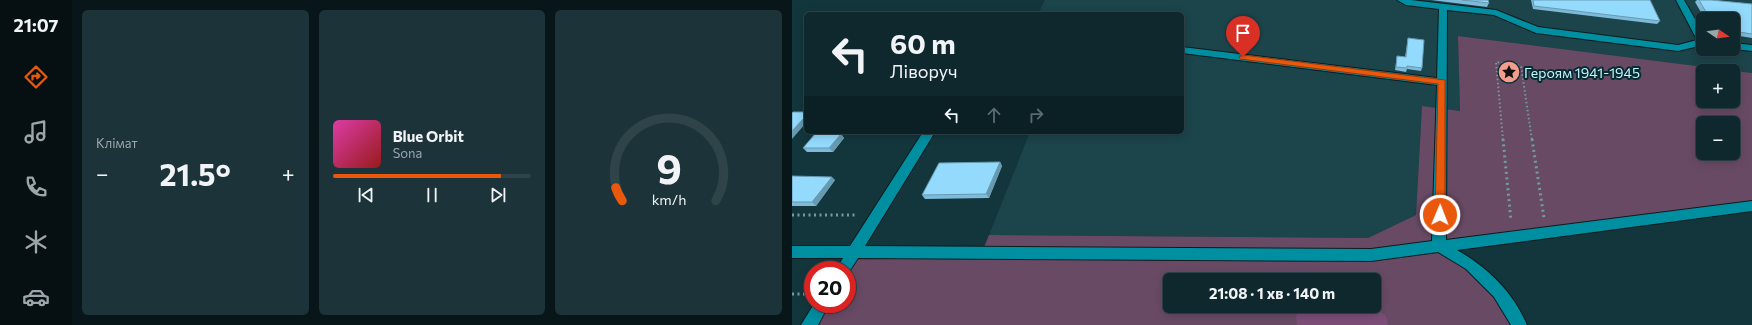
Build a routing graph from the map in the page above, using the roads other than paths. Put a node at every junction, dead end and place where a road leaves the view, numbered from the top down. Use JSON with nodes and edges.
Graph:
{"nodes":[{"id":1,"x":1401,"y":0,"type":"edge"},
{"id":2,"x":1680,"y":0,"type":"edge"},
{"id":3,"x":1443,"y":7,"type":"junction"},
{"id":4,"x":1696,"y":29,"type":"edge"},
{"id":5,"x":1696,"y":44,"type":"edge"},
{"id":6,"x":1740,"y":47,"type":"edge"},
{"id":7,"x":1752,"y":48,"type":"edge"},
{"id":8,"x":1184,"y":50,"type":"edge"},
{"id":9,"x":1442,"y":82,"type":"junction"},
{"id":10,"x":928,"y":134,"type":"edge"},
{"id":11,"x":1752,"y":206,"type":"edge"},
{"id":12,"x":1439,"y":246,"type":"junction"},
{"id":13,"x":792,"y":252,"type":"edge"},
{"id":14,"x":854,"y":252,"type":"junction"},
{"id":15,"x":848,"y":261,"type":"edge"},
{"id":16,"x":816,"y":313,"type":"edge"},
{"id":17,"x":809,"y":325,"type":"edge"},
{"id":18,"x":1519,"y":325,"type":"edge"}],
"edges":[{"from":1,"to":3,"type":"street"},
{"from":2,"to":4,"type":"street"},
{"from":3,"to":5,"type":"street"},
{"from":3,"to":9,"type":"street"},
{"from":6,"to":7,"type":"street"},
{"from":8,"to":9,"type":"street"},
{"from":9,"to":12,"type":"street"},
{"from":10,"to":14,"type":"street"},
{"from":11,"to":12,"type":"street"},
{"from":12,"to":14,"type":"street"},
{"from":12,"to":18,"type":"street"},
{"from":13,"to":14,"type":"street"},
{"from":14,"to":15,"type":"street"},
{"from":16,"to":17,"type":"street"}]}
